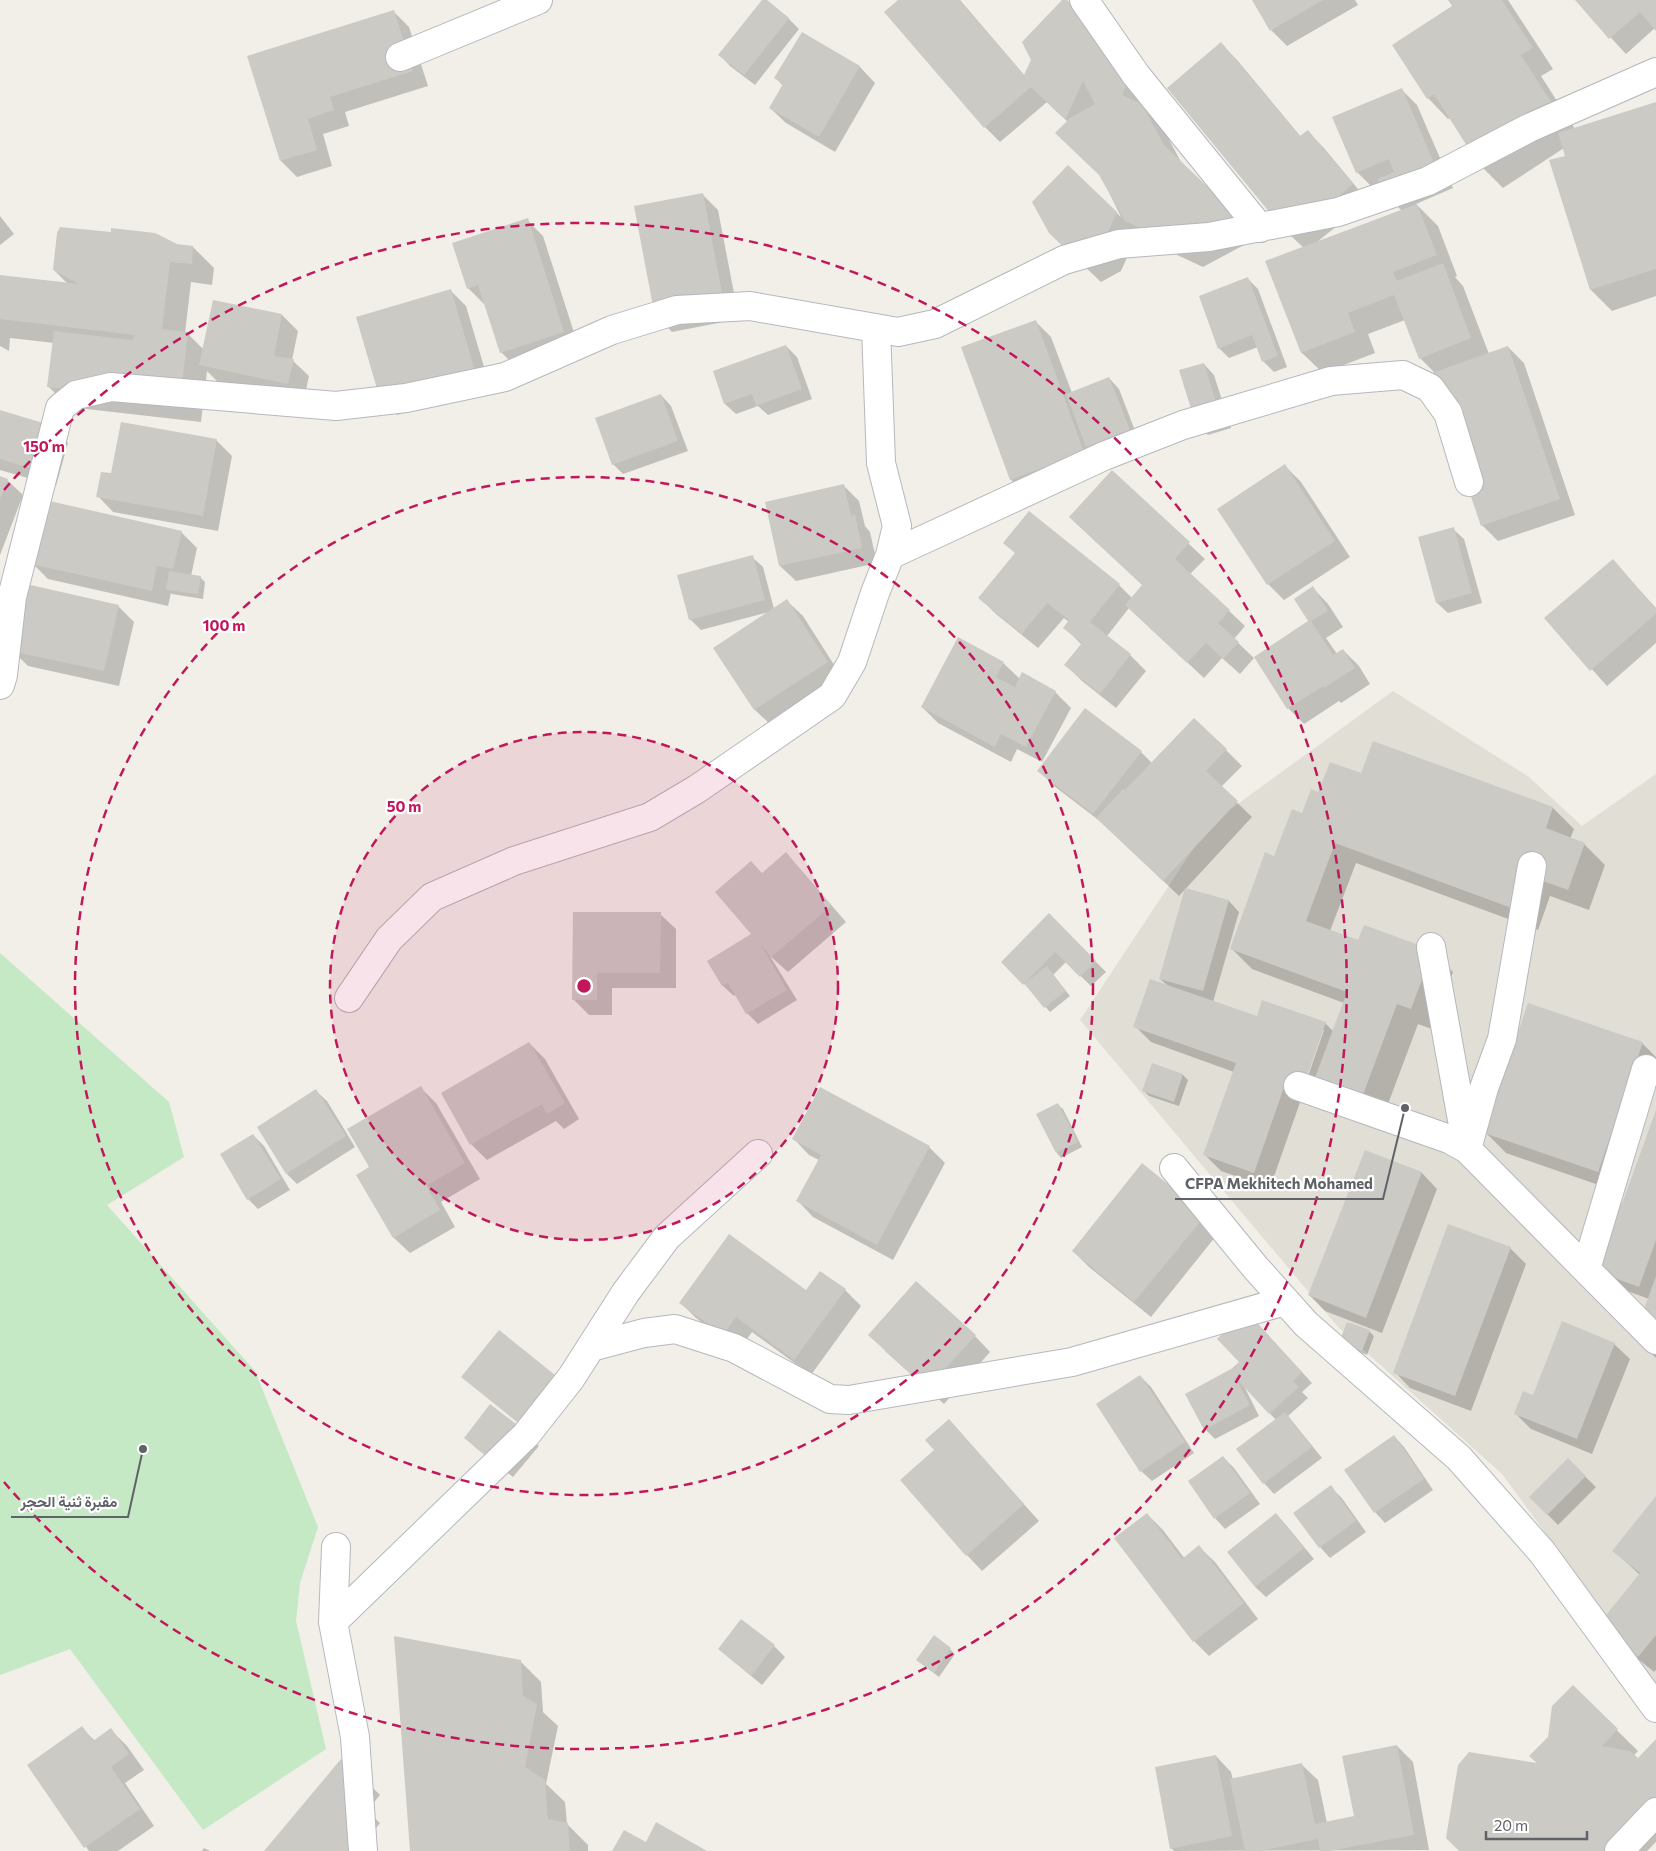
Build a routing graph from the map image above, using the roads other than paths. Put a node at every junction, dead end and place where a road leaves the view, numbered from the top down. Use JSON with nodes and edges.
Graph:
{"nodes":[{"id":1,"x":538,"y":0,"type":"edge"},
{"id":2,"x":1084,"y":0,"type":"edge"},
{"id":3,"x":400,"y":57,"type":"dead end"},
{"id":4,"x":1656,"y":72,"type":"edge"},
{"id":5,"x":1260,"y":228,"type":"junction"},
{"id":6,"x":876,"y":328,"type":"junction"},
{"id":7,"x":1469,"y":482,"type":"dead end"},
{"id":8,"x":890,"y":556,"type":"junction"},
{"id":9,"x":6,"y":595,"type":"edge"},
{"id":10,"x":0,"y":685,"type":"edge"},
{"id":11,"x":1532,"y":866,"type":"dead end"},
{"id":12,"x":1431,"y":946,"type":"dead end"},
{"id":13,"x":349,"y":998,"type":"dead end"},
{"id":14,"x":1646,"y":1069,"type":"dead end"},
{"id":15,"x":1298,"y":1086,"type":"dead end"},
{"id":16,"x":1467,"y":1149,"type":"junction"},
{"id":17,"x":758,"y":1154,"type":"dead end"},
{"id":18,"x":1174,"y":1168,"type":"dead end"},
{"id":19,"x":1586,"y":1268,"type":"junction"},
{"id":20,"x":1284,"y":1301,"type":"junction"},
{"id":21,"x":1656,"y":1340,"type":"edge"},
{"id":22,"x":591,"y":1347,"type":"junction"},
{"id":23,"x":336,"y":1548,"type":"dead end"},
{"id":24,"x":333,"y":1622,"type":"junction"},
{"id":25,"x":1656,"y":1708,"type":"edge"},
{"id":26,"x":1656,"y":1812,"type":"edge"},
{"id":27,"x":362,"y":1851,"type":"edge"},
{"id":28,"x":1619,"y":1851,"type":"edge"}],
"edges":[{"from":1,"to":3,"type":"street"},
{"from":2,"to":5,"type":"street"},
{"from":4,"to":5,"type":"street"},
{"from":5,"to":6,"type":"street"},
{"from":6,"to":8,"type":"street"},
{"from":6,"to":9,"type":"street"},
{"from":7,"to":8,"type":"street"},
{"from":8,"to":13,"type":"street"},
{"from":9,"to":10,"type":"street"},
{"from":11,"to":16,"type":"street"},
{"from":12,"to":16,"type":"street"},
{"from":14,"to":19,"type":"street"},
{"from":15,"to":16,"type":"street"},
{"from":16,"to":19,"type":"street"},
{"from":17,"to":22,"type":"street"},
{"from":18,"to":20,"type":"street"},
{"from":19,"to":21,"type":"street"},
{"from":20,"to":22,"type":"street"},
{"from":20,"to":25,"type":"street"},
{"from":22,"to":24,"type":"street"},
{"from":23,"to":24,"type":"street"},
{"from":24,"to":27,"type":"street"},
{"from":26,"to":28,"type":"street"}]}
